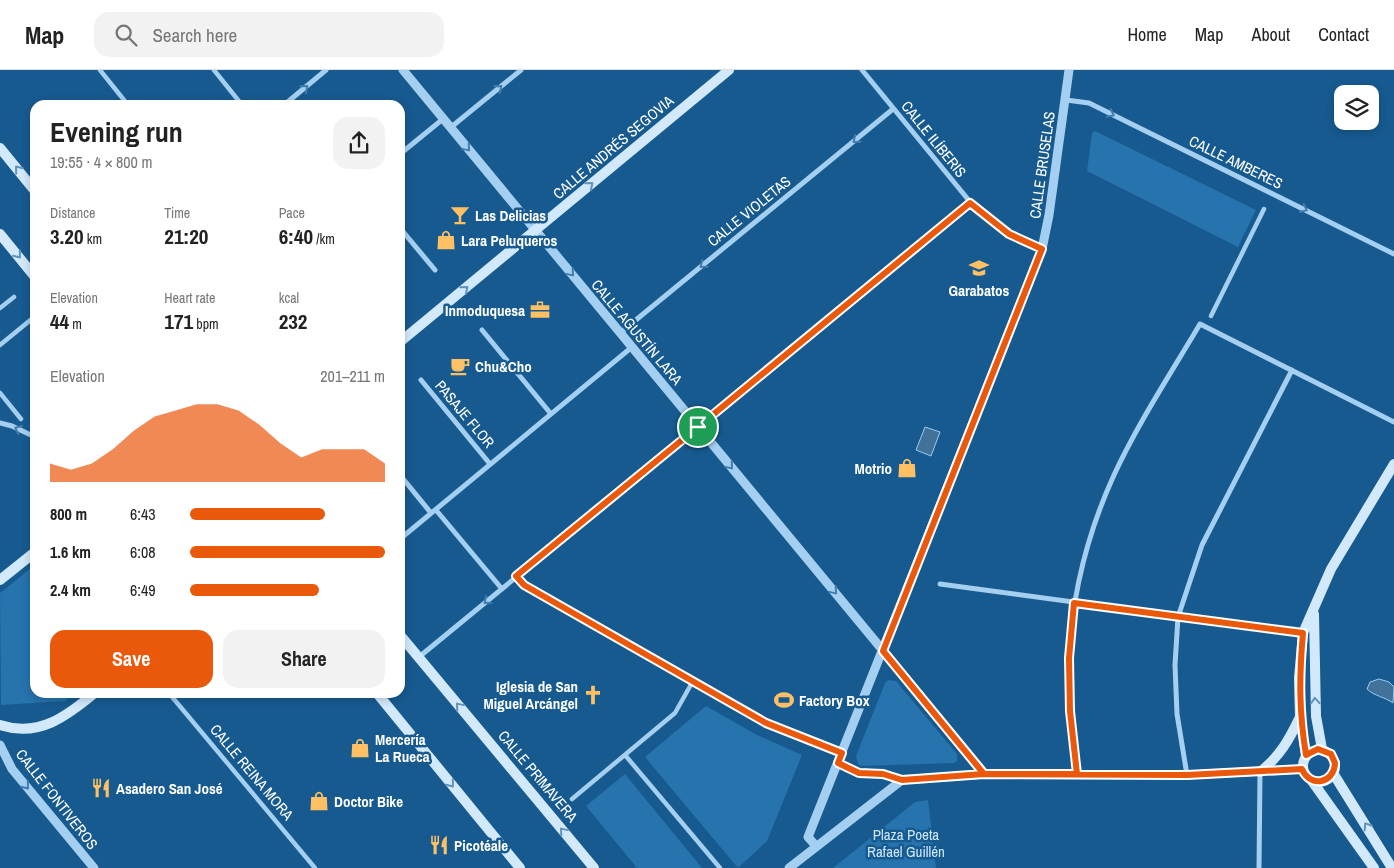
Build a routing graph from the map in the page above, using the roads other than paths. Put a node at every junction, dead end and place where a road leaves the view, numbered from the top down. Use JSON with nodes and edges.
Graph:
{"nodes":[{"id":1,"x":100,"y":70,"type":"edge"},
{"id":2,"x":214,"y":70,"type":"edge"},
{"id":3,"x":326,"y":70,"type":"edge"},
{"id":4,"x":403,"y":70,"type":"edge"},
{"id":5,"x":521,"y":70,"type":"edge"},
{"id":6,"x":729,"y":70,"type":"edge"},
{"id":7,"x":862,"y":70,"type":"edge"},
{"id":8,"x":1069,"y":70,"type":"edge"},
{"id":9,"x":124,"y":100,"type":"edge"},
{"id":10,"x":238,"y":100,"type":"edge"},
{"id":11,"x":290,"y":100,"type":"edge"},
{"id":12,"x":1066,"y":100,"type":"junction"},
{"id":13,"x":893,"y":109,"type":"junction"},
{"id":14,"x":443,"y":119,"type":"junction"},
{"id":15,"x":450,"y":128,"type":"junction"},
{"id":16,"x":0,"y":148,"type":"edge"},
{"id":17,"x":405,"y":150,"type":"edge"},
{"id":18,"x":30,"y":185,"type":"edge"},
{"id":19,"x":970,"y":203,"type":"junction"},
{"id":20,"x":1264,"y":209,"type":"dead end"},
{"id":21,"x":535,"y":230,"type":"junction"},
{"id":22,"x":0,"y":234,"type":"edge"},
{"id":23,"x":405,"y":234,"type":"edge"},
{"id":24,"x":1042,"y":249,"type":"junction"},
{"id":25,"x":1394,"y":254,"type":"edge"},
{"id":26,"x":435,"y":270,"type":"dead end"},
{"id":27,"x":30,"y":271,"type":"edge"},
{"id":28,"x":14,"y":296,"type":"dead end"},
{"id":29,"x":0,"y":308,"type":"edge"},
{"id":30,"x":1211,"y":316,"type":"dead end"},
{"id":31,"x":30,"y":320,"type":"edge"},
{"id":32,"x":482,"y":330,"type":"dead end"},
{"id":33,"x":620,"y":333,"type":"junction"},
{"id":34,"x":405,"y":338,"type":"edge"},
{"id":35,"x":0,"y":345,"type":"edge"},
{"id":36,"x":632,"y":347,"type":"junction"},
{"id":37,"x":1292,"y":370,"type":"junction"},
{"id":38,"x":421,"y":380,"type":"dead end"},
{"id":39,"x":0,"y":393,"type":"edge"},
{"id":40,"x":551,"y":414,"type":"junction"},
{"id":41,"x":21,"y":419,"type":"dead end"},
{"id":42,"x":1394,"y":422,"type":"edge"},
{"id":43,"x":0,"y":423,"type":"edge"},
{"id":44,"x":698,"y":427,"type":"junction"},
{"id":45,"x":30,"y":435,"type":"edge"},
{"id":46,"x":490,"y":464,"type":"junction"},
{"id":47,"x":1394,"y":464,"type":"edge"},
{"id":48,"x":405,"y":481,"type":"edge"},
{"id":49,"x":433,"y":512,"type":"junction"},
{"id":50,"x":405,"y":535,"type":"edge"},
{"id":51,"x":30,"y":556,"type":"edge"},
{"id":52,"x":516,"y":576,"type":"junction"},
{"id":53,"x":0,"y":580,"type":"edge"},
{"id":54,"x":940,"y":584,"type":"dead end"},
{"id":55,"x":502,"y":589,"type":"junction"},
{"id":56,"x":1074,"y":603,"type":"junction"},
{"id":57,"x":1314,"y":613,"type":"junction"},
{"id":58,"x":1178,"y":617,"type":"junction"},
{"id":59,"x":1303,"y":633,"type":"junction"},
{"id":60,"x":405,"y":640,"type":"edge"},
{"id":61,"x":883,"y":651,"type":"junction"},
{"id":62,"x":419,"y":657,"type":"junction"},
{"id":63,"x":692,"y":681,"type":"junction"},
{"id":64,"x":89,"y":698,"type":"edge"},
{"id":65,"x":173,"y":698,"type":"edge"},
{"id":66,"x":381,"y":698,"type":"edge"},
{"id":67,"x":1300,"y":718,"type":"junction"},
{"id":68,"x":0,"y":725,"type":"edge"},
{"id":69,"x":0,"y":745,"type":"edge"},
{"id":70,"x":1322,"y":750,"type":"junction"},
{"id":71,"x":842,"y":753,"type":"junction"},
{"id":72,"x":625,"y":755,"type":"junction"},
{"id":73,"x":1306,"y":755,"type":"junction"},
{"id":74,"x":838,"y":763,"type":"junction"},
{"id":75,"x":1302,"y":769,"type":"junction"},
{"id":76,"x":1260,"y":772,"type":"junction"},
{"id":77,"x":1334,"y":773,"type":"junction"},
{"id":78,"x":984,"y":774,"type":"junction"},
{"id":79,"x":1077,"y":774,"type":"junction"},
{"id":80,"x":1187,"y":775,"type":"junction"},
{"id":81,"x":902,"y":780,"type":"junction"},
{"id":82,"x":1312,"y":780,"type":"junction"},
{"id":83,"x":572,"y":799,"type":"dead end"},
{"id":84,"x":816,"y":846,"type":"junction"},
{"id":85,"x":94,"y":868,"type":"edge"},
{"id":86,"x":316,"y":868,"type":"edge"},
{"id":87,"x":520,"y":868,"type":"edge"},
{"id":88,"x":594,"y":868,"type":"edge"},
{"id":89,"x":720,"y":868,"type":"edge"},
{"id":90,"x":789,"y":868,"type":"edge"},
{"id":91,"x":1259,"y":868,"type":"edge"},
{"id":92,"x":1374,"y":868,"type":"edge"},
{"id":93,"x":1392,"y":868,"type":"edge"}],
"edges":[{"from":1,"to":9,"type":"street"},
{"from":2,"to":10,"type":"street"},
{"from":11,"to":3,"type":"street","one_way":true},
{"from":4,"to":14,"type":"street","name":"CALLE AGUSTÍN LARA"},
{"from":15,"to":5,"type":"street","one_way":true},
{"from":21,"to":6,"type":"main road","name":"CALLE ANDRÉS SEGOVIA","one_way":true},
{"from":7,"to":13,"type":"street","name":"CALLE ILÍBERIS"},
{"from":8,"to":12,"type":"street","name":"CALLE BRUSELAS"},
{"from":12,"to":24,"type":"street","name":"CALLE BRUSELAS"},
{"from":12,"to":25,"type":"street","name":"CALLE AMBERES","one_way":true},
{"from":13,"to":19,"type":"street","name":"CALLE ILÍBERIS"},
{"from":13,"to":33,"type":"street","name":"CALLE VIOLETAS","one_way":true},
{"from":14,"to":15,"type":"street","name":"CALLE AGUSTÍN LARA"},
{"from":14,"to":17,"type":"street"},
{"from":15,"to":21,"type":"street","name":"CALLE AGUSTÍN LARA","one_way":true},
{"from":18,"to":16,"type":"main road","one_way":true},
{"from":19,"to":24,"type":"street","name":"CALLE ILÍBERIS"},
{"from":19,"to":44,"type":"street"},
{"from":20,"to":30,"type":"street","name":"CALLE AMBERES"},
{"from":21,"to":33,"type":"street","name":"CALLE AGUSTÍN LARA","one_way":true},
{"from":34,"to":21,"type":"main road","name":"CALLE ANDRÉS SEGOVIA","one_way":true},
{"from":22,"to":27,"type":"main road","one_way":true},
{"from":23,"to":26,"type":"street"},
{"from":24,"to":61,"type":"street","name":"CALLE BRUSELAS"},
{"from":28,"to":29,"type":"street"},
{"from":31,"to":35,"type":"street"},
{"from":32,"to":40,"type":"street"},
{"from":33,"to":36,"type":"street","name":"CALLE AGUSTÍN LARA"},
{"from":36,"to":40,"type":"street"},
{"from":36,"to":44,"type":"street","name":"CALLE AGUSTÍN LARA"},
{"from":37,"to":42,"type":"street"},
{"from":37,"to":56,"type":"street"},
{"from":37,"to":58,"type":"street"},
{"from":38,"to":46,"type":"street","name":"PASAJE FLOR"},
{"from":39,"to":41,"type":"street"},
{"from":40,"to":46,"type":"street"},
{"from":45,"to":43,"type":"street","one_way":true},
{"from":44,"to":52,"type":"street"},
{"from":44,"to":61,"type":"street","name":"CALLE AGUSTÍN LARA","one_way":true},
{"from":46,"to":49,"type":"street"},
{"from":47,"to":57,"type":"main road"},
{"from":48,"to":49,"type":"street"},
{"from":49,"to":50,"type":"street"},
{"from":49,"to":55,"type":"street"},
{"from":51,"to":53,"type":"main road"},
{"from":52,"to":55,"type":"street"},
{"from":52,"to":63,"type":"street"},
{"from":54,"to":56,"type":"street"},
{"from":55,"to":62,"type":"street","one_way":true},
{"from":56,"to":58,"type":"street"},
{"from":56,"to":79,"type":"street"},
{"from":57,"to":59,"type":"main road"},
{"from":70,"to":57,"type":"main road","one_way":true},
{"from":58,"to":59,"type":"street"},
{"from":58,"to":80,"type":"street"},
{"from":59,"to":67,"type":"main road"},
{"from":60,"to":62,"type":"main road","name":"CALLE PRIMAVERA"},
{"from":61,"to":71,"type":"street","name":"CALLE BRUSELAS"},
{"from":61,"to":78,"type":"street","name":"CALLE AGUSTÍN LARA"},
{"from":88,"to":62,"type":"main road","name":"CALLE PRIMAVERA","one_way":true},
{"from":63,"to":71,"type":"street"},
{"from":63,"to":72,"type":"street"},
{"from":64,"to":68,"type":"main road"},
{"from":65,"to":86,"type":"street","name":"CALLE REINA MORA"},
{"from":66,"to":87,"type":"main road","one_way":true},
{"from":67,"to":73,"type":"main road"},
{"from":67,"to":76,"type":"main road"},
{"from":69,"to":85,"type":"street","name":"CALLE FONTIVEROS","one_way":true},
{"from":70,"to":73,"type":"main road"},
{"from":70,"to":77,"type":"main road"},
{"from":71,"to":74,"type":"street","name":"CALLE BRUSELAS"},
{"from":72,"to":83,"type":"street"},
{"from":72,"to":89,"type":"street"},
{"from":73,"to":75,"type":"main road"},
{"from":74,"to":81,"type":"street"},
{"from":74,"to":84,"type":"street","name":"CALLE BRUSELAS"},
{"from":75,"to":76,"type":"street"},
{"from":75,"to":82,"type":"main road"},
{"from":76,"to":80,"type":"street"},
{"from":76,"to":91,"type":"street"},
{"from":77,"to":82,"type":"main road"},
{"from":93,"to":77,"type":"main road","one_way":true},
{"from":78,"to":79,"type":"street"},
{"from":78,"to":81,"type":"street"},
{"from":79,"to":80,"type":"street"},
{"from":81,"to":84,"type":"street"},
{"from":82,"to":92,"type":"main road"},
{"from":84,"to":90,"type":"street"}]}
